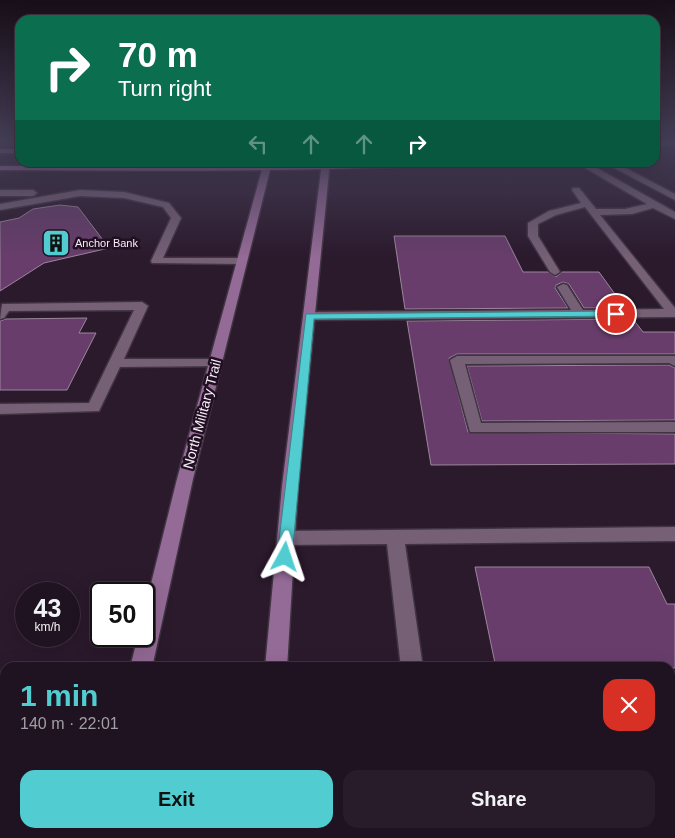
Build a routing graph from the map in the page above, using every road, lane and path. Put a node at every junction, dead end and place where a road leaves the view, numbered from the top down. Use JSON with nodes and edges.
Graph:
{"nodes":[{"id":1,"x":263,"y":180,"type":"edge"},
{"id":2,"x":324,"y":180,"type":"edge"},
{"id":3,"x":611,"y":180,"type":"edge"},
{"id":4,"x":642,"y":180,"type":"edge"},
{"id":5,"x":576,"y":190,"type":"dead end"},
{"id":6,"x":0,"y":193,"type":"edge"},
{"id":7,"x":80,"y":193,"type":"junction"},
{"id":8,"x":675,"y":197,"type":"edge"},
{"id":9,"x":645,"y":199,"type":"junction"},
{"id":10,"x":654,"y":204,"type":"junction"},
{"id":11,"x":0,"y":207,"type":"edge"},
{"id":12,"x":591,"y":208,"type":"junction"},
{"id":13,"x":675,"y":216,"type":"edge"},
{"id":14,"x":241,"y":261,"type":"junction"},
{"id":15,"x":554,"y":272,"type":"dead end"},
{"id":16,"x":564,"y":287,"type":"dead end"},
{"id":17,"x":674,"y":313,"type":"edge"},
{"id":18,"x":579,"y":314,"type":"junction"},
{"id":19,"x":0,"y":315,"type":"edge"},
{"id":20,"x":310,"y":316,"type":"junction"},
{"id":21,"x":675,"y":362,"type":"edge"},
{"id":22,"x":116,"y":363,"type":"junction"},
{"id":23,"x":216,"y":363,"type":"junction"},
{"id":24,"x":0,"y":409,"type":"edge"},
{"id":25,"x":675,"y":427,"type":"edge"},
{"id":26,"x":675,"y":534,"type":"edge"},
{"id":27,"x":395,"y":537,"type":"junction"},
{"id":28,"x":286,"y":538,"type":"junction"},
{"id":29,"x":142,"y":662,"type":"edge"},
{"id":30,"x":276,"y":662,"type":"edge"},
{"id":31,"x":411,"y":662,"type":"edge"}],
"edges":[{"from":1,"to":14,"type":"main road","name":"North Military Trail"},
{"from":2,"to":20,"type":"main road"},
{"from":3,"to":9,"type":"lane"},
{"from":4,"to":8,"type":"lane"},
{"from":5,"to":12,"type":"lane"},
{"from":6,"to":7,"type":"lane"},
{"from":7,"to":11,"type":"lane"},
{"from":7,"to":14,"type":"lane"},
{"from":8,"to":9,"type":"lane"},
{"from":9,"to":10,"type":"lane"},
{"from":10,"to":12,"type":"lane"},
{"from":10,"to":13,"type":"lane"},
{"from":12,"to":15,"type":"lane"},
{"from":12,"to":17,"type":"lane"},
{"from":14,"to":23,"type":"main road","name":"North Military Trail"},
{"from":16,"to":18,"type":"lane"},
{"from":17,"to":18,"type":"lane"},
{"from":18,"to":20,"type":"lane"},
{"from":19,"to":22,"type":"lane"},
{"from":20,"to":28,"type":"main road"},
{"from":21,"to":25,"type":"lane"},
{"from":22,"to":23,"type":"lane"},
{"from":22,"to":24,"type":"lane"},
{"from":23,"to":29,"type":"main road","name":"North Military Trail"},
{"from":26,"to":27,"type":"lane"},
{"from":27,"to":28,"type":"lane"},
{"from":27,"to":31,"type":"lane"},
{"from":28,"to":30,"type":"main road"}]}
